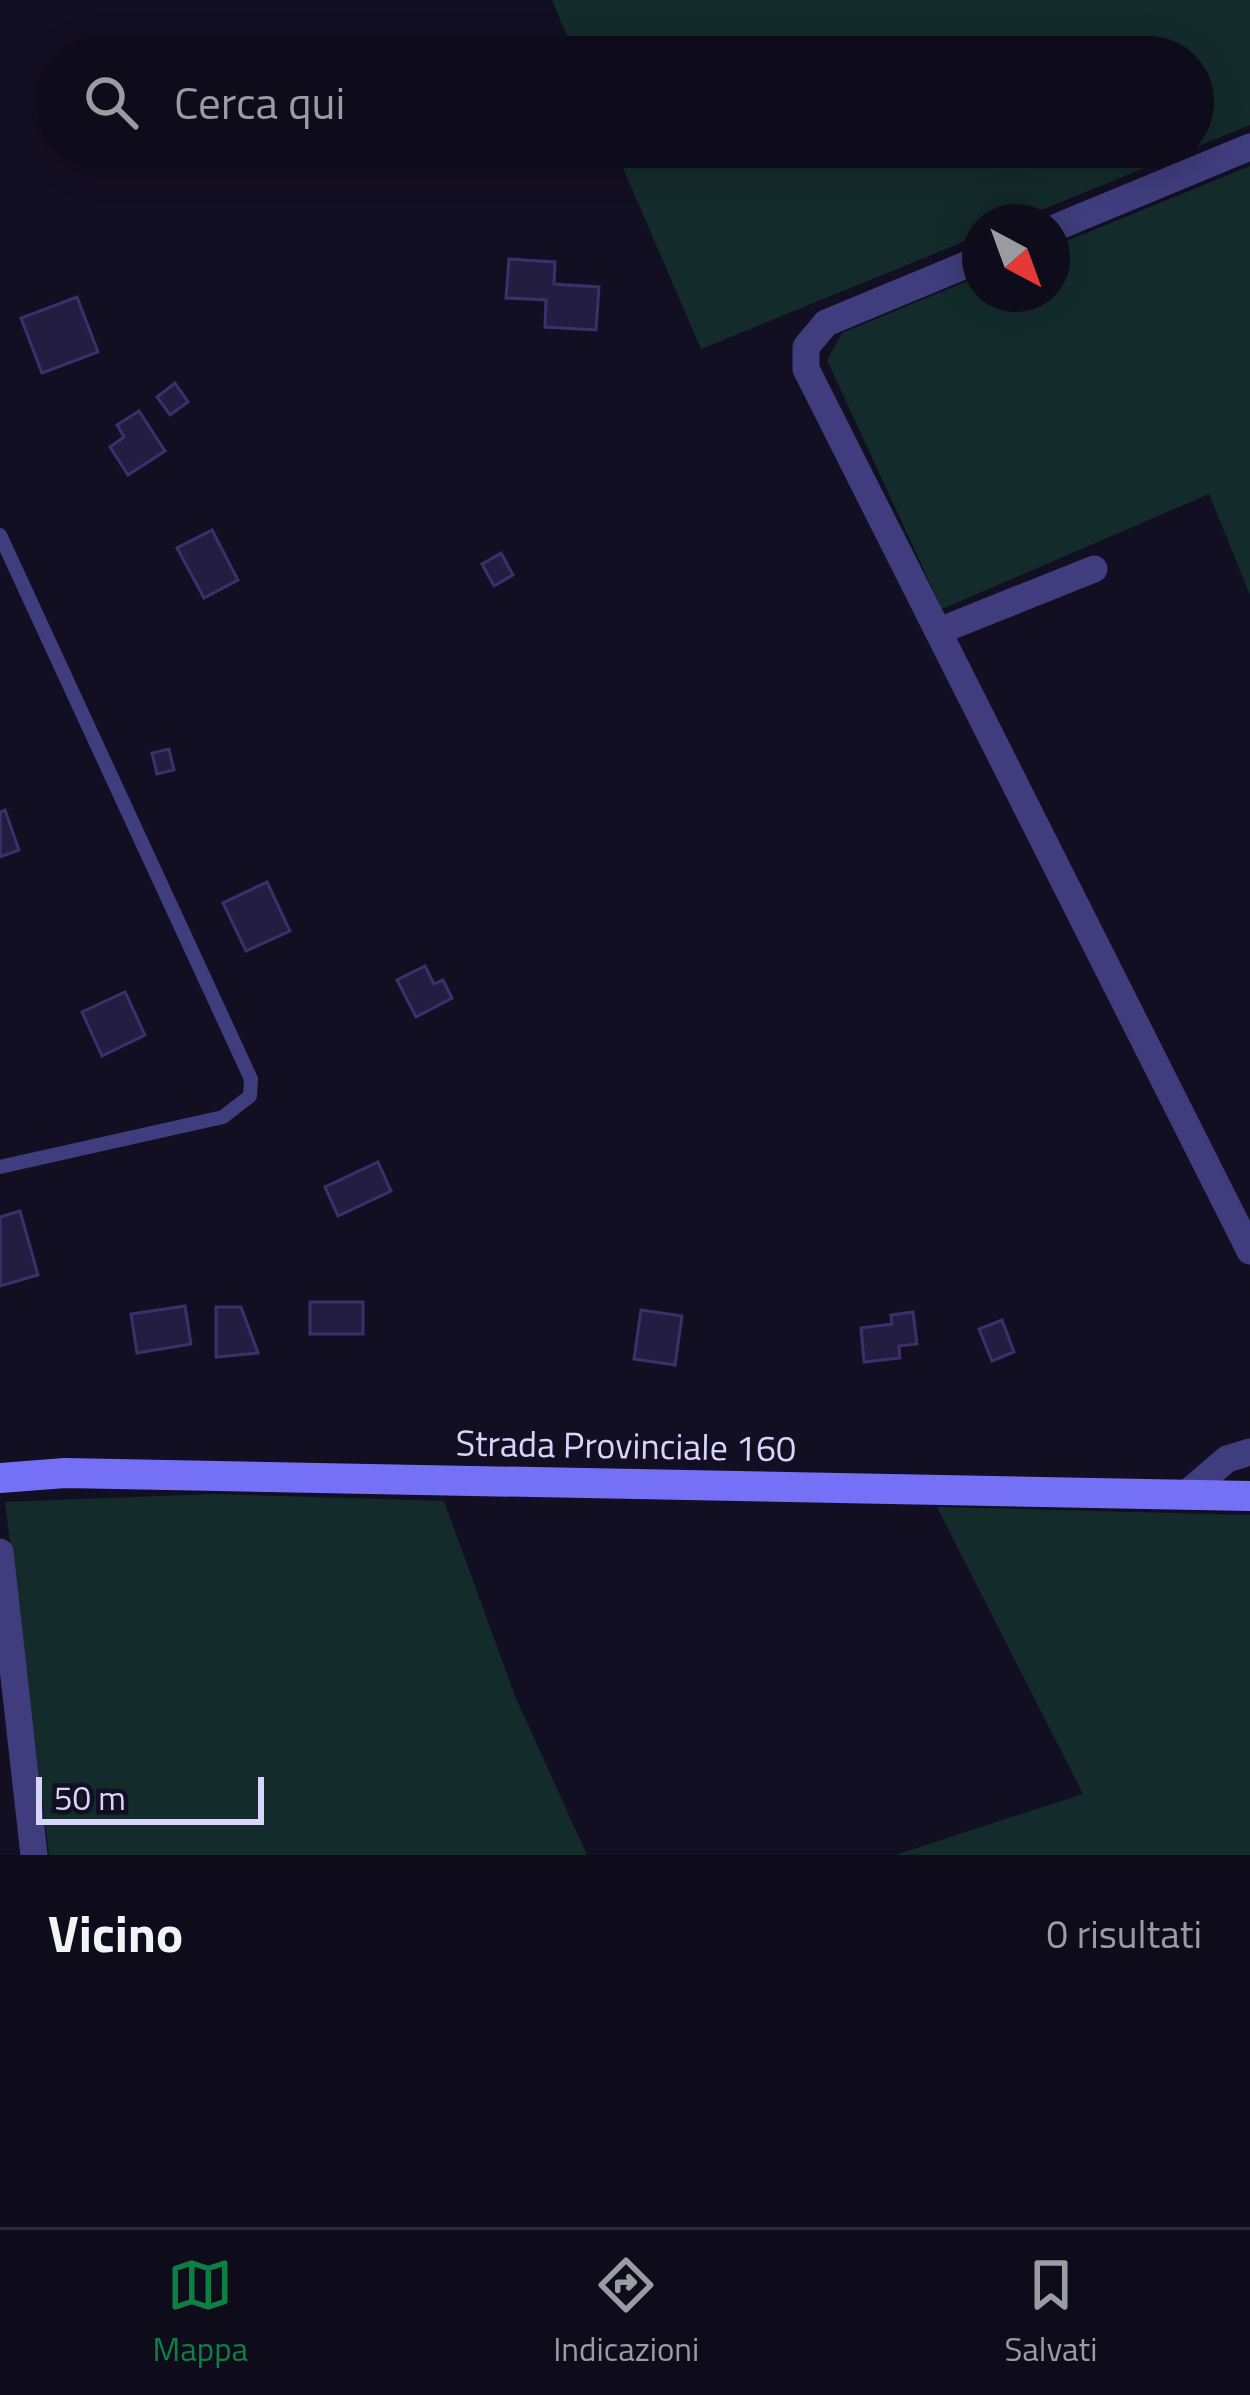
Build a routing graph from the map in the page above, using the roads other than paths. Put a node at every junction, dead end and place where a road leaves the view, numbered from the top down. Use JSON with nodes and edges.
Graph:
{"nodes":[{"id":1,"x":1250,"y":147,"type":"edge"},
{"id":2,"x":1214,"y":162,"type":"edge"},
{"id":3,"x":1199,"y":168,"type":"edge"},
{"id":4,"x":1070,"y":222,"type":"edge"},
{"id":5,"x":962,"y":266,"type":"edge"},
{"id":6,"x":0,"y":535,"type":"edge"},
{"id":7,"x":1094,"y":569,"type":"dead end"},
{"id":8,"x":939,"y":631,"type":"junction"},
{"id":9,"x":0,"y":1167,"type":"edge"},
{"id":10,"x":1250,"y":1251,"type":"edge"},
{"id":11,"x":1250,"y":1452,"type":"edge"},
{"id":12,"x":0,"y":1478,"type":"edge"},
{"id":13,"x":1185,"y":1495,"type":"junction"},
{"id":14,"x":1250,"y":1496,"type":"edge"},
{"id":15,"x":0,"y":1552,"type":"edge"},
{"id":16,"x":34,"y":1855,"type":"edge"}],
"edges":[{"from":1,"to":2,"type":"street"},
{"from":3,"to":4,"type":"street"},
{"from":5,"to":8,"type":"street"},
{"from":6,"to":9,"type":"lane"},
{"from":7,"to":8,"type":"street"},
{"from":8,"to":10,"type":"street"},
{"from":11,"to":13,"type":"street"},
{"from":12,"to":13,"type":"street","name":"Strada Provinciale 160"},
{"from":13,"to":14,"type":"street","name":"Strada Provinciale 160"},
{"from":15,"to":16,"type":"street"}]}
